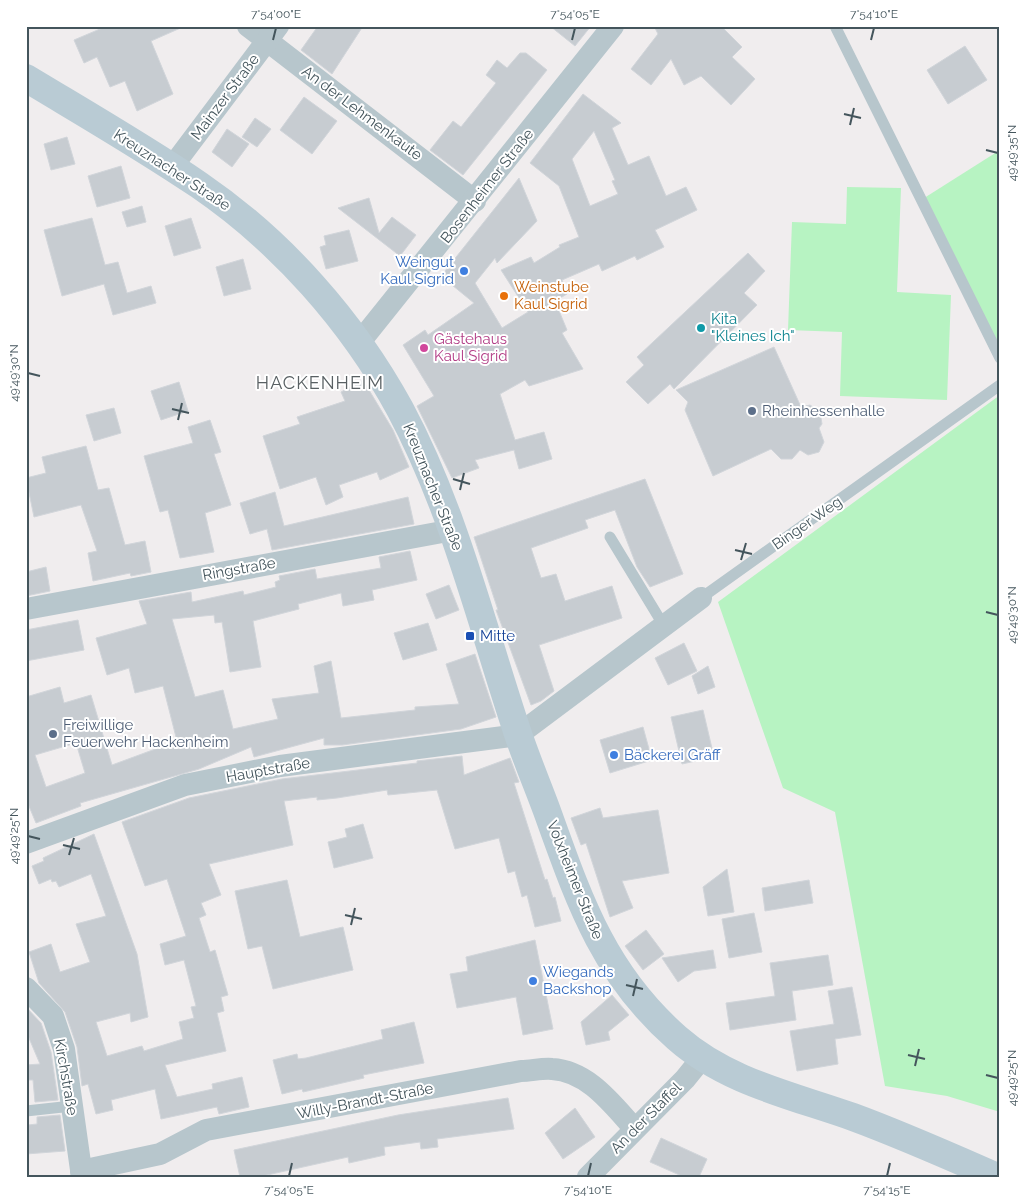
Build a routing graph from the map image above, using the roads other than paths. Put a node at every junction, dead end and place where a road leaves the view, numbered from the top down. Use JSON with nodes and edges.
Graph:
{"nodes":[{"id":1,"x":248,"y":26,"type":"edge"},
{"id":2,"x":613,"y":26,"type":"edge"},
{"id":3,"x":835,"y":26,"type":"edge"},
{"id":4,"x":273,"y":34,"type":"edge"},
{"id":5,"x":26,"y":78,"type":"edge"},
{"id":6,"x":172,"y":167,"type":"junction"},
{"id":7,"x":475,"y":201,"type":"junction"},
{"id":8,"x":359,"y":343,"type":"junction"},
{"id":9,"x":1000,"y":358,"type":"edge"},
{"id":10,"x":1000,"y":385,"type":"edge"},
{"id":11,"x":453,"y":530,"type":"junction"},
{"id":12,"x":610,"y":537,"type":"dead end"},
{"id":13,"x":701,"y":598,"type":"joint"},
{"id":14,"x":26,"y":609,"type":"edge"},
{"id":15,"x":664,"y":626,"type":"junction"},
{"id":16,"x":518,"y":735,"type":"junction"},
{"id":17,"x":26,"y":843,"type":"edge"},
{"id":18,"x":26,"y":988,"type":"edge"},
{"id":19,"x":702,"y":1058,"type":"junction"},
{"id":20,"x":72,"y":1106,"type":"junction"},
{"id":21,"x":26,"y":1111,"type":"edge"},
{"id":22,"x":634,"y":1128,"type":"junction"},
{"id":23,"x":81,"y":1174,"type":"edge"},
{"id":24,"x":591,"y":1176,"type":"edge"},
{"id":25,"x":997,"y":1177,"type":"edge"}],
"edges":[{"from":1,"to":4,"type":"street","name":"An der Lehmenkaute"},
{"from":2,"to":7,"type":"street","name":"Bosenheimer Straße"},
{"from":3,"to":9,"type":"lane"},
{"from":4,"to":6,"type":"street","name":"Mainzer Straße"},
{"from":4,"to":7,"type":"street","name":"An der Lehmenkaute"},
{"from":5,"to":6,"type":"main road","name":"Kreuznacher Straße"},
{"from":6,"to":8,"type":"main road","name":"Kreuznacher Straße"},
{"from":7,"to":8,"type":"street","name":"Bosenheimer Straße"},
{"from":8,"to":11,"type":"main road","name":"Kreuznacher Straße"},
{"from":10,"to":13,"type":"lane","name":"Binger Weg"},
{"from":11,"to":14,"type":"street","name":"Ringstraße"},
{"from":11,"to":16,"type":"main road","name":"Kreuznacher Straße"},
{"from":12,"to":15,"type":"lane"},
{"from":13,"to":15,"type":"street","name":"Binger Weg"},
{"from":15,"to":16,"type":"street","name":"Binger Weg"},
{"from":16,"to":17,"type":"street","name":"Hauptstraße"},
{"from":16,"to":19,"type":"main road","name":"Volxheimer Straße"},
{"from":18,"to":20,"type":"street","name":"Kirchstraße"},
{"from":19,"to":22,"type":"street","name":"An der Staffel"},
{"from":19,"to":25,"type":"main road","name":"Volxheimer Straße"},
{"from":20,"to":21,"type":"lane"},
{"from":20,"to":23,"type":"street","name":"Kirchstraße"},
{"from":22,"to":23,"type":"street","name":"Willy-Brandt-Straße"},
{"from":22,"to":24,"type":"street","name":"An der Staffel"}]}
